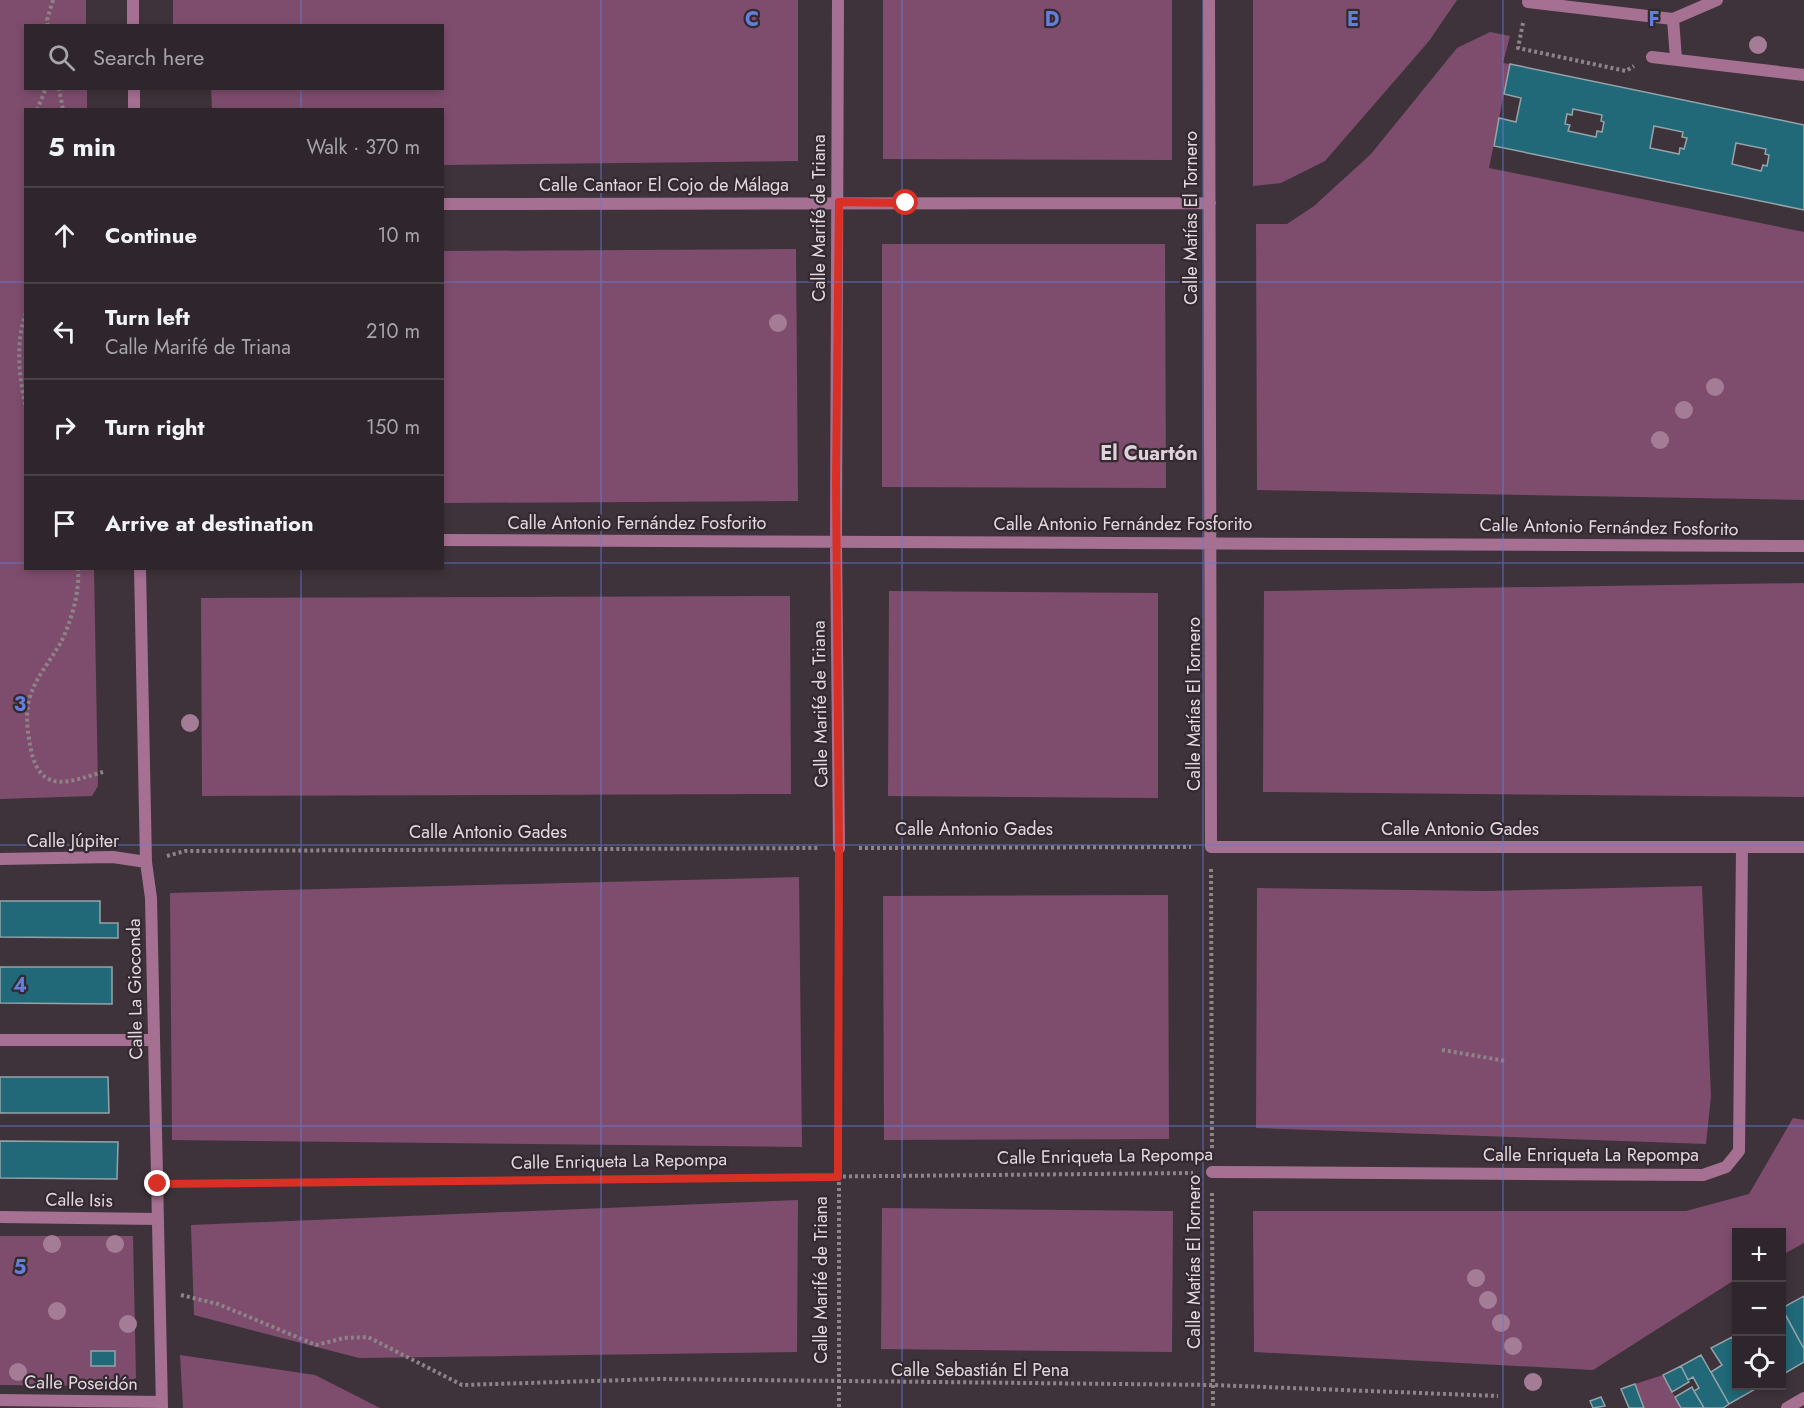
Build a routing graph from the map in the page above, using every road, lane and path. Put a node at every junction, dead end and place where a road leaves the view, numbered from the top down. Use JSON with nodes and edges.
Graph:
{"nodes":[{"id":1,"x":53,"y":0,"type":"edge"},
{"id":2,"x":133,"y":0,"type":"edge"},
{"id":3,"x":838,"y":0,"type":"edge"},
{"id":4,"x":1209,"y":0,"type":"edge"},
{"id":5,"x":1717,"y":0,"type":"edge"},
{"id":6,"x":1528,"y":2,"type":"dead end"},
{"id":7,"x":1673,"y":19,"type":"junction"},
{"id":8,"x":48,"y":24,"type":"edge"},
{"id":9,"x":133,"y":24,"type":"edge"},
{"id":10,"x":1518,"y":48,"type":"dead end"},
{"id":11,"x":1652,"y":57,"type":"joint"},
{"id":12,"x":1676,"y":59,"type":"junction"},
{"id":13,"x":1804,"y":75,"type":"edge"},
{"id":14,"x":45,"y":90,"type":"edge"},
{"id":15,"x":59,"y":90,"type":"edge"},
{"id":16,"x":134,"y":90,"type":"edge"},
{"id":17,"x":38,"y":108,"type":"edge"},
{"id":18,"x":63,"y":108,"type":"edge"},
{"id":19,"x":134,"y":108,"type":"edge"},
{"id":20,"x":839,"y":202,"type":"junction"},
{"id":21,"x":1210,"y":203,"type":"junction"},
{"id":22,"x":444,"y":204,"type":"edge"},
{"id":23,"x":24,"y":318,"type":"edge"},
{"id":24,"x":24,"y":395,"type":"edge"},
{"id":25,"x":444,"y":540,"type":"edge"},
{"id":26,"x":836,"y":541,"type":"junction"},
{"id":27,"x":1212,"y":542,"type":"junction"},
{"id":28,"x":1804,"y":546,"type":"edge"},
{"id":29,"x":78,"y":570,"type":"edge"},
{"id":30,"x":140,"y":570,"type":"edge"},
{"id":31,"x":103,"y":772,"type":"dead end"},
{"id":32,"x":1211,"y":847,"type":"junction"},
{"id":33,"x":1742,"y":847,"type":"junction"},
{"id":34,"x":1804,"y":847,"type":"edge"},
{"id":35,"x":839,"y":848,"type":"junction"},
{"id":36,"x":0,"y":859,"type":"edge"},
{"id":37,"x":146,"y":862,"type":"junction"},
{"id":38,"x":0,"y":1040,"type":"edge"},
{"id":39,"x":154,"y":1040,"type":"junction"},
{"id":40,"x":1442,"y":1050,"type":"dead end"},
{"id":41,"x":1506,"y":1061,"type":"dead end"},
{"id":42,"x":1212,"y":1172,"type":"junction"},
{"id":43,"x":838,"y":1177,"type":"junction"},
{"id":44,"x":158,"y":1184,"type":"junction"},
{"id":45,"x":0,"y":1217,"type":"edge"},
{"id":46,"x":158,"y":1219,"type":"junction"},
{"id":47,"x":159,"y":1289,"type":"junction"},
{"id":48,"x":839,"y":1383,"type":"junction"},
{"id":49,"x":1213,"y":1385,"type":"junction"},
{"id":50,"x":1498,"y":1396,"type":"dead end"},
{"id":51,"x":1804,"y":1398,"type":"edge"},
{"id":52,"x":0,"y":1400,"type":"edge"},
{"id":53,"x":162,"y":1405,"type":"edge"},
{"id":54,"x":839,"y":1408,"type":"edge"},
{"id":55,"x":1213,"y":1408,"type":"edge"},
{"id":56,"x":1786,"y":1408,"type":"edge"}],
"edges":[{"from":1,"to":8,"type":"path"},
{"from":2,"to":9,"type":"street"},
{"from":3,"to":20,"type":"street","name":"Calle Marifé de Triana"},
{"from":4,"to":21,"type":"street","name":"Calle Matías El Tornero"},
{"from":5,"to":7,"type":"street"},
{"from":6,"to":7,"type":"street"},
{"from":7,"to":12,"type":"street"},
{"from":10,"to":11,"type":"path"},
{"from":11,"to":12,"type":"street"},
{"from":12,"to":13,"type":"street"},
{"from":14,"to":17,"type":"path"},
{"from":15,"to":18,"type":"path"},
{"from":16,"to":19,"type":"street"},
{"from":20,"to":21,"type":"street","name":"Calle Cantaor El Cojo de Málaga"},
{"from":20,"to":22,"type":"street","name":"Calle Cantaor El Cojo de Málaga"},
{"from":20,"to":26,"type":"street","name":"Calle Marifé de Triana"},
{"from":21,"to":27,"type":"street","name":"Calle Matías El Tornero"},
{"from":23,"to":24,"type":"path"},
{"from":25,"to":26,"type":"street","name":"Calle Antonio Fernández Fosforito"},
{"from":26,"to":27,"type":"street","name":"Calle Antonio Fernández Fosforito"},
{"from":26,"to":35,"type":"street","name":"Calle Marifé de Triana"},
{"from":27,"to":28,"type":"street","name":"Calle Antonio Fernández Fosforito"},
{"from":27,"to":32,"type":"street","name":"Calle Matías El Tornero"},
{"from":29,"to":31,"type":"path"},
{"from":30,"to":37,"type":"street","name":"Calle La Gioconda"},
{"from":32,"to":33,"type":"street","name":"Calle Antonio Gades"},
{"from":32,"to":35,"type":"path","name":"Calle Antonio Gades"},
{"from":32,"to":42,"type":"path","name":"Calle Matías El Tornero"},
{"from":33,"to":34,"type":"street","name":"Calle Antonio Gades"},
{"from":33,"to":42,"type":"street","name":"Calle Enriqueta La Repompa"},
{"from":35,"to":37,"type":"path","name":"Calle Antonio Gades"},
{"from":35,"to":43,"type":"path","name":"Calle Marifé de Triana"},
{"from":36,"to":37,"type":"street","name":"Calle Júpiter"},
{"from":37,"to":39,"type":"street","name":"Calle La Gioconda"},
{"from":38,"to":39,"type":"street"},
{"from":39,"to":44,"type":"street","name":"Calle La Gioconda"},
{"from":40,"to":41,"type":"path"},
{"from":42,"to":43,"type":"path","name":"Calle Enriqueta La Repompa"},
{"from":42,"to":49,"type":"path","name":"Calle Matías El Tornero"},
{"from":43,"to":44,"type":"path","name":"Calle Enriqueta La Repompa"},
{"from":43,"to":48,"type":"path","name":"Calle Marifé de Triana"},
{"from":44,"to":46,"type":"street","name":"Calle La Gioconda"},
{"from":45,"to":46,"type":"street","name":"Calle Isis"},
{"from":46,"to":47,"type":"street","name":"Calle La Gioconda"},
{"from":47,"to":48,"type":"path","name":"Calle Sebastián El Pena"},
{"from":47,"to":53,"type":"street","name":"Calle La Gioconda"},
{"from":48,"to":49,"type":"path","name":"Calle Sebastián El Pena"},
{"from":48,"to":54,"type":"path","name":"Calle Marifé de Triana"},
{"from":49,"to":50,"type":"path","name":"Calle Sebastián El Pena"},
{"from":49,"to":55,"type":"path","name":"Calle Matías El Tornero"},
{"from":51,"to":56,"type":"street"},
{"from":52,"to":53,"type":"street","name":"Calle Poseidón"}]}
